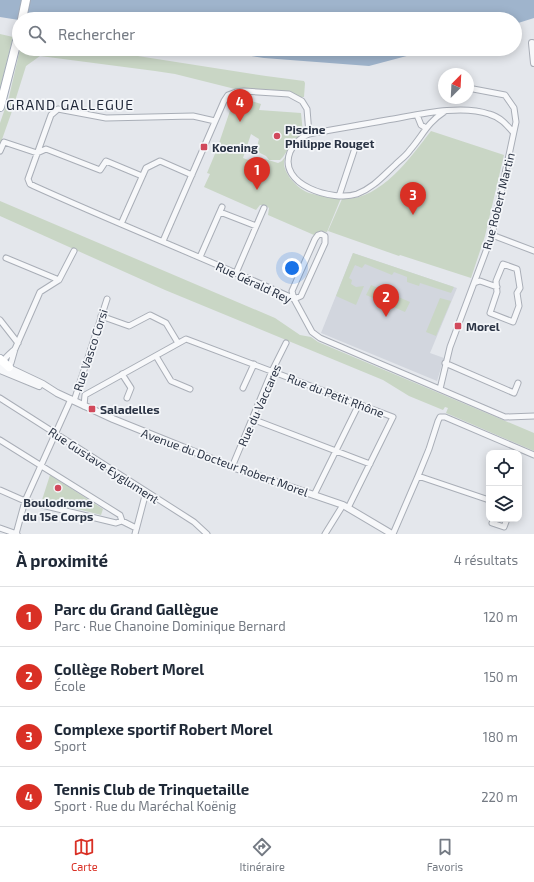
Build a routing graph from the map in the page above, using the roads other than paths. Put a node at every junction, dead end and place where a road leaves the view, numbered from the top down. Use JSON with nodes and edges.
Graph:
{"nodes":[{"id":1,"x":26,"y":0,"type":"edge"},
{"id":2,"x":23,"y":12,"type":"edge"},
{"id":3,"x":532,"y":42,"type":"dead end"},
{"id":4,"x":13,"y":56,"type":"edge"},
{"id":5,"x":534,"y":63,"type":"edge"},
{"id":6,"x":474,"y":89,"type":"edge"},
{"id":7,"x":0,"y":107,"type":"edge"},
{"id":8,"x":444,"y":112,"type":"junction"},
{"id":9,"x":417,"y":115,"type":"junction"},
{"id":10,"x":215,"y":122,"type":"junction"},
{"id":11,"x":426,"y":128,"type":"junction"},
{"id":12,"x":513,"y":132,"type":"junction"},
{"id":13,"x":309,"y":134,"type":"junction"},
{"id":14,"x":355,"y":148,"type":"dead end"},
{"id":15,"x":0,"y":151,"type":"edge"},
{"id":16,"x":37,"y":153,"type":"junction"},
{"id":17,"x":192,"y":175,"type":"junction"},
{"id":18,"x":142,"y":176,"type":"junction"},
{"id":19,"x":339,"y":196,"type":"junction"},
{"id":20,"x":264,"y":208,"type":"dead end"},
{"id":21,"x":121,"y":224,"type":"junction"},
{"id":22,"x":256,"y":226,"type":"junction"},
{"id":23,"x":492,"y":235,"type":"junction"},
{"id":24,"x":163,"y":242,"type":"junction"},
{"id":25,"x":74,"y":251,"type":"dead end"},
{"id":26,"x":534,"y":251,"type":"edge"},
{"id":27,"x":200,"y":257,"type":"junction"},
{"id":28,"x":6,"y":258,"type":"dead end"},
{"id":29,"x":236,"y":273,"type":"junction"},
{"id":30,"x":59,"y":280,"type":"junction"},
{"id":31,"x":474,"y":283,"type":"junction"},
{"id":32,"x":497,"y":287,"type":"junction"},
{"id":33,"x":107,"y":299,"type":"dead end"},
{"id":34,"x":294,"y":299,"type":"junction"},
{"id":35,"x":101,"y":316,"type":"junction"},
{"id":36,"x":0,"y":320,"type":"edge"},
{"id":37,"x":18,"y":343,"type":"junction"},
{"id":38,"x":178,"y":343,"type":"junction"},
{"id":39,"x":286,"y":343,"type":"dead end"},
{"id":40,"x":156,"y":356,"type":"junction"},
{"id":41,"x":446,"y":363,"type":"junction"},
{"id":42,"x":254,"y":364,"type":"junction"},
{"id":43,"x":2,"y":366,"type":"edge"},
{"id":44,"x":272,"y":371,"type":"junction"},
{"id":45,"x":122,"y":374,"type":"junction"},
{"id":46,"x":518,"y":383,"type":"dead end"},
{"id":47,"x":243,"y":388,"type":"dead end"},
{"id":48,"x":190,"y":389,"type":"dead end"},
{"id":49,"x":440,"y":389,"type":"junction"},
{"id":50,"x":77,"y":390,"type":"junction"},
{"id":51,"x":85,"y":395,"type":"junction"},
{"id":52,"x":0,"y":398,"type":"edge"},
{"id":53,"x":127,"y":398,"type":"dead end"},
{"id":54,"x":72,"y":400,"type":"junction"},
{"id":55,"x":359,"y":404,"type":"junction"},
{"id":56,"x":84,"y":406,"type":"junction"},
{"id":57,"x":534,"y":416,"type":"edge"},
{"id":58,"x":252,"y":419,"type":"junction"},
{"id":59,"x":55,"y":434,"type":"junction"},
{"id":60,"x":0,"y":440,"type":"edge"},
{"id":61,"x":335,"y":451,"type":"junction"},
{"id":62,"x":534,"y":455,"type":"edge"},
{"id":63,"x":370,"y":464,"type":"junction"},
{"id":64,"x":41,"y":465,"type":"junction"},
{"id":65,"x":232,"y":467,"type":"junction"},
{"id":66,"x":418,"y":476,"type":"junction"},
{"id":67,"x":0,"y":490,"type":"edge"},
{"id":68,"x":146,"y":492,"type":"junction"},
{"id":69,"x":314,"y":495,"type":"junction"},
{"id":70,"x":486,"y":499,"type":"edge"},
{"id":71,"x":25,"y":501,"type":"junction"},
{"id":72,"x":346,"y":507,"type":"junction"},
{"id":73,"x":122,"y":521,"type":"junction"},
{"id":74,"x":506,"y":522,"type":"edge"},
{"id":75,"x":492,"y":523,"type":"dead end"},
{"id":76,"x":0,"y":528,"type":"edge"},
{"id":77,"x":135,"y":531,"type":"edge"},
{"id":78,"x":17,"y":534,"type":"edge"},
{"id":79,"x":207,"y":534,"type":"edge"},
{"id":80,"x":325,"y":534,"type":"edge"},
{"id":81,"x":392,"y":534,"type":"edge"}],
"edges":[{"from":1,"to":2,"type":"main road"},
{"from":3,"to":5,"type":"street"},
{"from":4,"to":7,"type":"main road"},
{"from":6,"to":12,"type":"street","name":"Rue Robert Martin"},
{"from":8,"to":9,"type":"street"},
{"from":8,"to":11,"type":"street"},
{"from":8,"to":12,"type":"street"},
{"from":9,"to":11,"type":"street"},
{"from":9,"to":13,"type":"street"},
{"from":10,"to":13,"type":"street"},
{"from":10,"to":16,"type":"street"},
{"from":10,"to":17,"type":"street"},
{"from":11,"to":19,"type":"street"},
{"from":12,"to":23,"type":"street","name":"Rue Robert Martin"},
{"from":13,"to":19,"type":"street"},
{"from":14,"to":19,"type":"street"},
{"from":15,"to":16,"type":"street"},
{"from":16,"to":18,"type":"street"},
{"from":16,"to":21,"type":"street","name":"Rue Gérald Rey"},
{"from":17,"to":18,"type":"street"},
{"from":17,"to":24,"type":"street"},
{"from":18,"to":21,"type":"street"},
{"from":20,"to":22,"type":"street"},
{"from":21,"to":24,"type":"street","name":"Rue Gérald Rey"},
{"from":22,"to":27,"type":"street"},
{"from":22,"to":29,"type":"street"},
{"from":23,"to":26,"type":"street"},
{"from":23,"to":31,"type":"street","name":"Rue Robert Martin"},
{"from":24,"to":27,"type":"street","name":"Rue Gérald Rey"},
{"from":25,"to":30,"type":"street"},
{"from":27,"to":29,"type":"street","name":"Rue Gérald Rey"},
{"from":28,"to":30,"type":"street"},
{"from":29,"to":34,"type":"street","name":"Rue Gérald Rey"},
{"from":30,"to":37,"type":"street"},
{"from":31,"to":32,"type":"street"},
{"from":31,"to":41,"type":"street","name":"Rue Robert Martin"},
{"from":32,"to":32,"type":"street"},
{"from":33,"to":35,"type":"street","name":"Rue Vasco Corsi"},
{"from":34,"to":34,"type":"street"},
{"from":34,"to":49,"type":"street","name":"Rue Gérald Rey"},
{"from":35,"to":38,"type":"street"},
{"from":35,"to":50,"type":"street","name":"Rue Vasco Corsi"},
{"from":36,"to":37,"type":"street"},
{"from":37,"to":43,"type":"street"},
{"from":38,"to":40,"type":"street"},
{"from":38,"to":42,"type":"street","name":"Rue du Petit Rhône"},
{"from":39,"to":44,"type":"street","name":"Rue du Vaccares"},
{"from":40,"to":45,"type":"street"},
{"from":40,"to":48,"type":"street"},
{"from":41,"to":46,"type":"street"},
{"from":41,"to":49,"type":"street","name":"Rue Robert Martin"},
{"from":42,"to":44,"type":"street","name":"Rue du Petit Rhône"},
{"from":42,"to":47,"type":"street"},
{"from":43,"to":54,"type":"street","name":"Avenue du Docteur Robert Morel"},
{"from":44,"to":55,"type":"street","name":"Rue du Petit Rhône"},
{"from":44,"to":58,"type":"street","name":"Rue du Vaccares"},
{"from":45,"to":51,"type":"street"},
{"from":45,"to":53,"type":"street"},
{"from":49,"to":57,"type":"street","name":"Rue Gérald Rey"},
{"from":50,"to":51,"type":"street"},
{"from":50,"to":54,"type":"street","name":"Rue Vasco Corsi"},
{"from":51,"to":56,"type":"street"},
{"from":52,"to":59,"type":"street","name":"Rue Gustave Eyglument"},
{"from":54,"to":56,"type":"street","name":"Avenue du Docteur Robert Morel"},
{"from":54,"to":59,"type":"street","name":"Rue Vasco Corsi"},
{"from":55,"to":61,"type":"street"},
{"from":55,"to":63,"type":"street","name":"Rue du Petit Rhône"},
{"from":56,"to":65,"type":"street","name":"Avenue du Docteur Robert Morel"},
{"from":58,"to":61,"type":"street"},
{"from":58,"to":65,"type":"street","name":"Rue du Vaccares"},
{"from":59,"to":64,"type":"street","name":"Rue Vasco Corsi"},
{"from":59,"to":68,"type":"street","name":"Rue Gustave Eyglument"},
{"from":60,"to":64,"type":"street"},
{"from":61,"to":63,"type":"street"},
{"from":61,"to":69,"type":"street"},
{"from":62,"to":66,"type":"street"},
{"from":63,"to":72,"type":"street","name":"Rue du Petit Rhône"},
{"from":64,"to":71,"type":"street","name":"Rue Vasco Corsi"},
{"from":64,"to":73,"type":"street"},
{"from":65,"to":69,"type":"street","name":"Avenue du Docteur Robert Morel"},
{"from":66,"to":70,"type":"street"},
{"from":66,"to":81,"type":"street"},
{"from":67,"to":71,"type":"street"},
{"from":68,"to":77,"type":"street"},
{"from":68,"to":79,"type":"street","name":"Rue Gustave Eyglument"},
{"from":69,"to":72,"type":"street","name":"Avenue du Docteur Robert Morel"},
{"from":71,"to":73,"type":"street"},
{"from":71,"to":78,"type":"street","name":"Rue Vasco Corsi"},
{"from":72,"to":80,"type":"street","name":"Rue du Petit Rhône"},
{"from":72,"to":81,"type":"street","name":"Avenue du Docteur Robert Morel"},
{"from":73,"to":77,"type":"street"},
{"from":74,"to":75,"type":"street"},
{"from":76,"to":78,"type":"street"}]}
